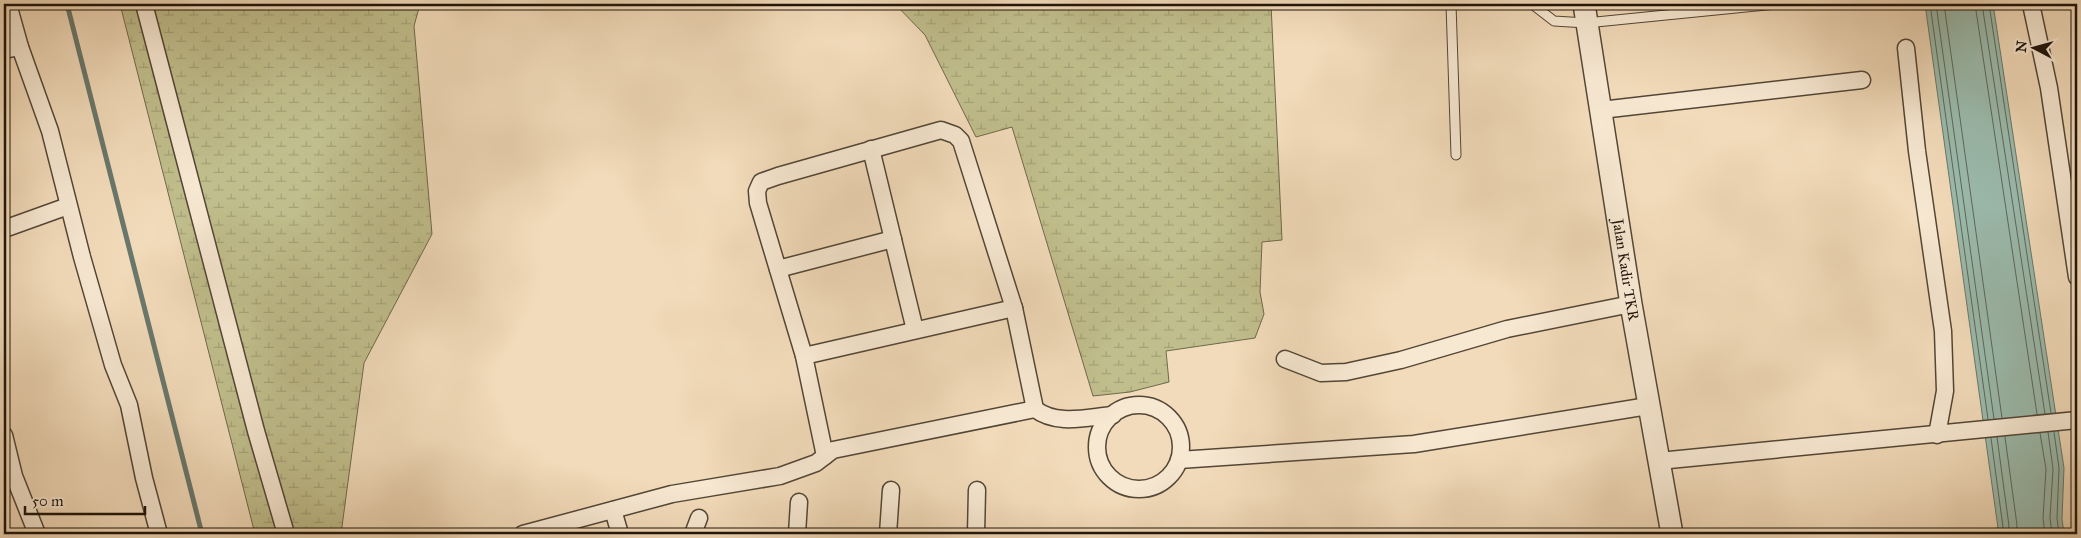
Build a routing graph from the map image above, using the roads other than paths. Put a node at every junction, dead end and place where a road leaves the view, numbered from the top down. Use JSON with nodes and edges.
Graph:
{"nodes":[{"id":1,"x":8,"y":4,"type":"edge"},
{"id":2,"x":144,"y":4,"type":"edge"},
{"id":3,"x":1451,"y":4,"type":"edge"},
{"id":4,"x":1532,"y":4,"type":"edge"},
{"id":5,"x":1776,"y":4,"type":"edge"},
{"id":6,"x":2032,"y":4,"type":"edge"},
{"id":7,"x":1585,"y":13,"type":"edge"},
{"id":8,"x":12,"y":48,"type":"edge"},
{"id":9,"x":1906,"y":48,"type":"dead end"},
{"id":10,"x":1862,"y":80,"type":"dead end"},
{"id":11,"x":1601,"y":110,"type":"junction"},
{"id":12,"x":871,"y":149,"type":"junction"},
{"id":13,"x":1456,"y":155,"type":"dead end"},
{"id":14,"x":66,"y":200,"type":"junction"},
{"id":15,"x":4,"y":229,"type":"edge"},
{"id":16,"x":893,"y":239,"type":"junction"},
{"id":17,"x":778,"y":269,"type":"junction"},
{"id":18,"x":2077,"y":277,"type":"edge"},
{"id":19,"x":1630,"y":304,"type":"junction"},
{"id":20,"x":1014,"y":308,"type":"junction"},
{"id":21,"x":915,"y":330,"type":"junction"},
{"id":22,"x":804,"y":356,"type":"junction"},
{"id":23,"x":1285,"y":359,"type":"dead end"},
{"id":24,"x":1648,"y":406,"type":"junction"},
{"id":25,"x":1035,"y":409,"type":"junction"},
{"id":26,"x":1113,"y":415,"type":"junction"},
{"id":27,"x":2077,"y":420,"type":"edge"},
{"id":28,"x":1937,"y":434,"type":"junction"},
{"id":29,"x":4,"y":435,"type":"edge"},
{"id":30,"x":825,"y":456,"type":"junction"},
{"id":31,"x":1179,"y":460,"type":"junction"},
{"id":32,"x":1659,"y":461,"type":"junction"},
{"id":33,"x":9,"y":478,"type":"edge"},
{"id":34,"x":891,"y":490,"type":"dead end"},
{"id":35,"x":977,"y":490,"type":"dead end"},
{"id":36,"x":799,"y":502,"type":"dead end"},
{"id":37,"x":613,"y":510,"type":"junction"},
{"id":38,"x":699,"y":518,"type":"dead end"},
{"id":39,"x":37,"y":534,"type":"edge"},
{"id":40,"x":159,"y":534,"type":"edge"},
{"id":41,"x":286,"y":534,"type":"edge"},
{"id":42,"x":524,"y":534,"type":"edge"},
{"id":43,"x":620,"y":534,"type":"edge"},
{"id":44,"x":694,"y":534,"type":"edge"},
{"id":45,"x":797,"y":534,"type":"edge"},
{"id":46,"x":888,"y":534,"type":"edge"},
{"id":47,"x":976,"y":534,"type":"edge"},
{"id":48,"x":1672,"y":534,"type":"edge"}],
"edges":[{"from":1,"to":8,"type":"street"},
{"from":2,"to":41,"type":"street"},
{"from":3,"to":13,"type":"lane"},
{"from":4,"to":7,"type":"lane"},
{"from":5,"to":7,"type":"lane"},
{"from":6,"to":18,"type":"street"},
{"from":7,"to":11,"type":"street","name":"Jalan Kadir TKR"},
{"from":8,"to":14,"type":"street"},
{"from":9,"to":28,"type":"street"},
{"from":10,"to":11,"type":"street"},
{"from":11,"to":19,"type":"street","name":"Jalan Kadir TKR"},
{"from":12,"to":16,"type":"street"},
{"from":12,"to":17,"type":"street"},
{"from":12,"to":20,"type":"street"},
{"from":14,"to":15,"type":"street"},
{"from":14,"to":40,"type":"street"},
{"from":16,"to":17,"type":"street"},
{"from":16,"to":21,"type":"street"},
{"from":17,"to":22,"type":"street"},
{"from":19,"to":23,"type":"street"},
{"from":19,"to":24,"type":"street","name":"Jalan Kadir TKR"},
{"from":20,"to":21,"type":"street"},
{"from":20,"to":25,"type":"street"},
{"from":21,"to":22,"type":"street"},
{"from":22,"to":30,"type":"street"},
{"from":24,"to":31,"type":"street"},
{"from":24,"to":32,"type":"street","name":"Jalan Kadir TKR"},
{"from":25,"to":26,"type":"street"},
{"from":25,"to":30,"type":"street"},
{"from":26,"to":31,"type":"street"},
{"from":26,"to":31,"type":"street"},
{"from":27,"to":28,"type":"street"},
{"from":28,"to":32,"type":"street"},
{"from":29,"to":33,"type":"street"},
{"from":30,"to":37,"type":"street"},
{"from":32,"to":48,"type":"street","name":"Jalan Kadir TKR"},
{"from":33,"to":39,"type":"street"},
{"from":34,"to":46,"type":"street"},
{"from":35,"to":47,"type":"street"},
{"from":36,"to":45,"type":"street"},
{"from":37,"to":42,"type":"street"},
{"from":37,"to":43,"type":"street"},
{"from":38,"to":44,"type":"street"}]}
